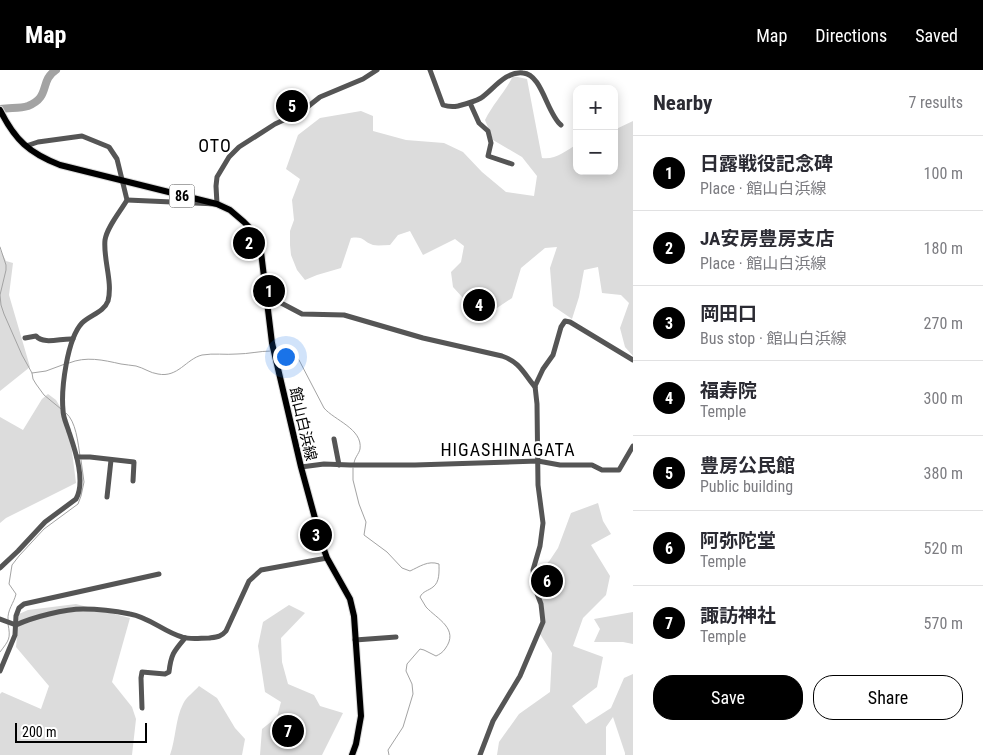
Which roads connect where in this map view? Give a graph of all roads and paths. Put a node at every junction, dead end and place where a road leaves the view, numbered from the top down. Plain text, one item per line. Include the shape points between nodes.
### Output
1 (377, 70) edge
2 (430, 70) edge
3 (470, 103) junction
4 (0, 110) edge
5 (561, 125) dead end
6 (26, 146) junction
7 (512, 164) dead end
8 (122, 180) junction
9 (127, 200) junction
10 (218, 204) junction
11 (266, 295) junction
12 (25, 338) dead end
13 (73, 339) junction
14 (633, 360) edge
15 (536, 388) junction
16 (334, 439) dead end
17 (633, 446) edge
18 (80, 457) junction
19 (111, 460) junction
20 (538, 461) junction
21 (339, 465) junction
22 (300, 467) junction
23 (133, 481) dead end
24 (107, 497) dead end
25 (327, 558) junction
26 (0, 568) edge
27 (159, 574) dead end
28 (5, 621) edge
29 (16, 625) junction
30 (396, 637) dead end
31 (185, 638) junction
32 (356, 640) junction
33 (0, 671) edge
34 (142, 708) dead end
35 (352, 755) edge
36 (480, 755) edge

1 - 10 street via 320,98 239,147 217,177
2 - 3 street via 443,105 452,107
3 - 5 street via 508,76 527,73 532,76
3 - 7 street via 479,123 488,131 491,143 488,156
4 - 6 main road, 館山白浜線 / 86 via 18,140
6 - 8 main road, 館山白浜線 / 86 via 60,165
6 - 8 street via 82,136 110,146
8 - 9 street
8 - 10 main road, 館山白浜線 / 86
9 - 10 street
9 - 13 street via 105,240 108,301 101,310 84,320
10 - 11 main road, 館山白浜線 / 86 via 237,216 255,236 261,252
11 - 15 street via 302,314 344,314 507,358 520,366
11 - 22 main road, 館山白浜線 / 86 via 272,343
12 - 13 street via 36,336 46,342
13 - 18 street via 63,387 63,413
14 - 15 street via 565,321
15 - 20 street
16 - 21 street
17 - 20 street via 619,470 602,470 592,464
18 - 19 street
18 - 26 street via 81,480 76,499 45,522
19 - 23 street via 134,462
19 - 24 street
20 - 21 street
20 - 36 street via 543,523 533,570 543,622 526,665 493,720
21 - 22 street
22 - 25 main road, 館山白浜線 / 86
25 - 31 street via 261,570 249,581 223,634
25 - 32 main road, 館山白浜線 / 86 via 350,599
27 - 29 street via 24,604 19,608
28 - 29 street
29 - 31 street via 66,610 83,609 140,616
29 - 33 street
30 - 32 street
31 - 34 street via 174,650 169,672 142,672
32 - 35 main road, 館山白浜線 / 86 via 361,716

